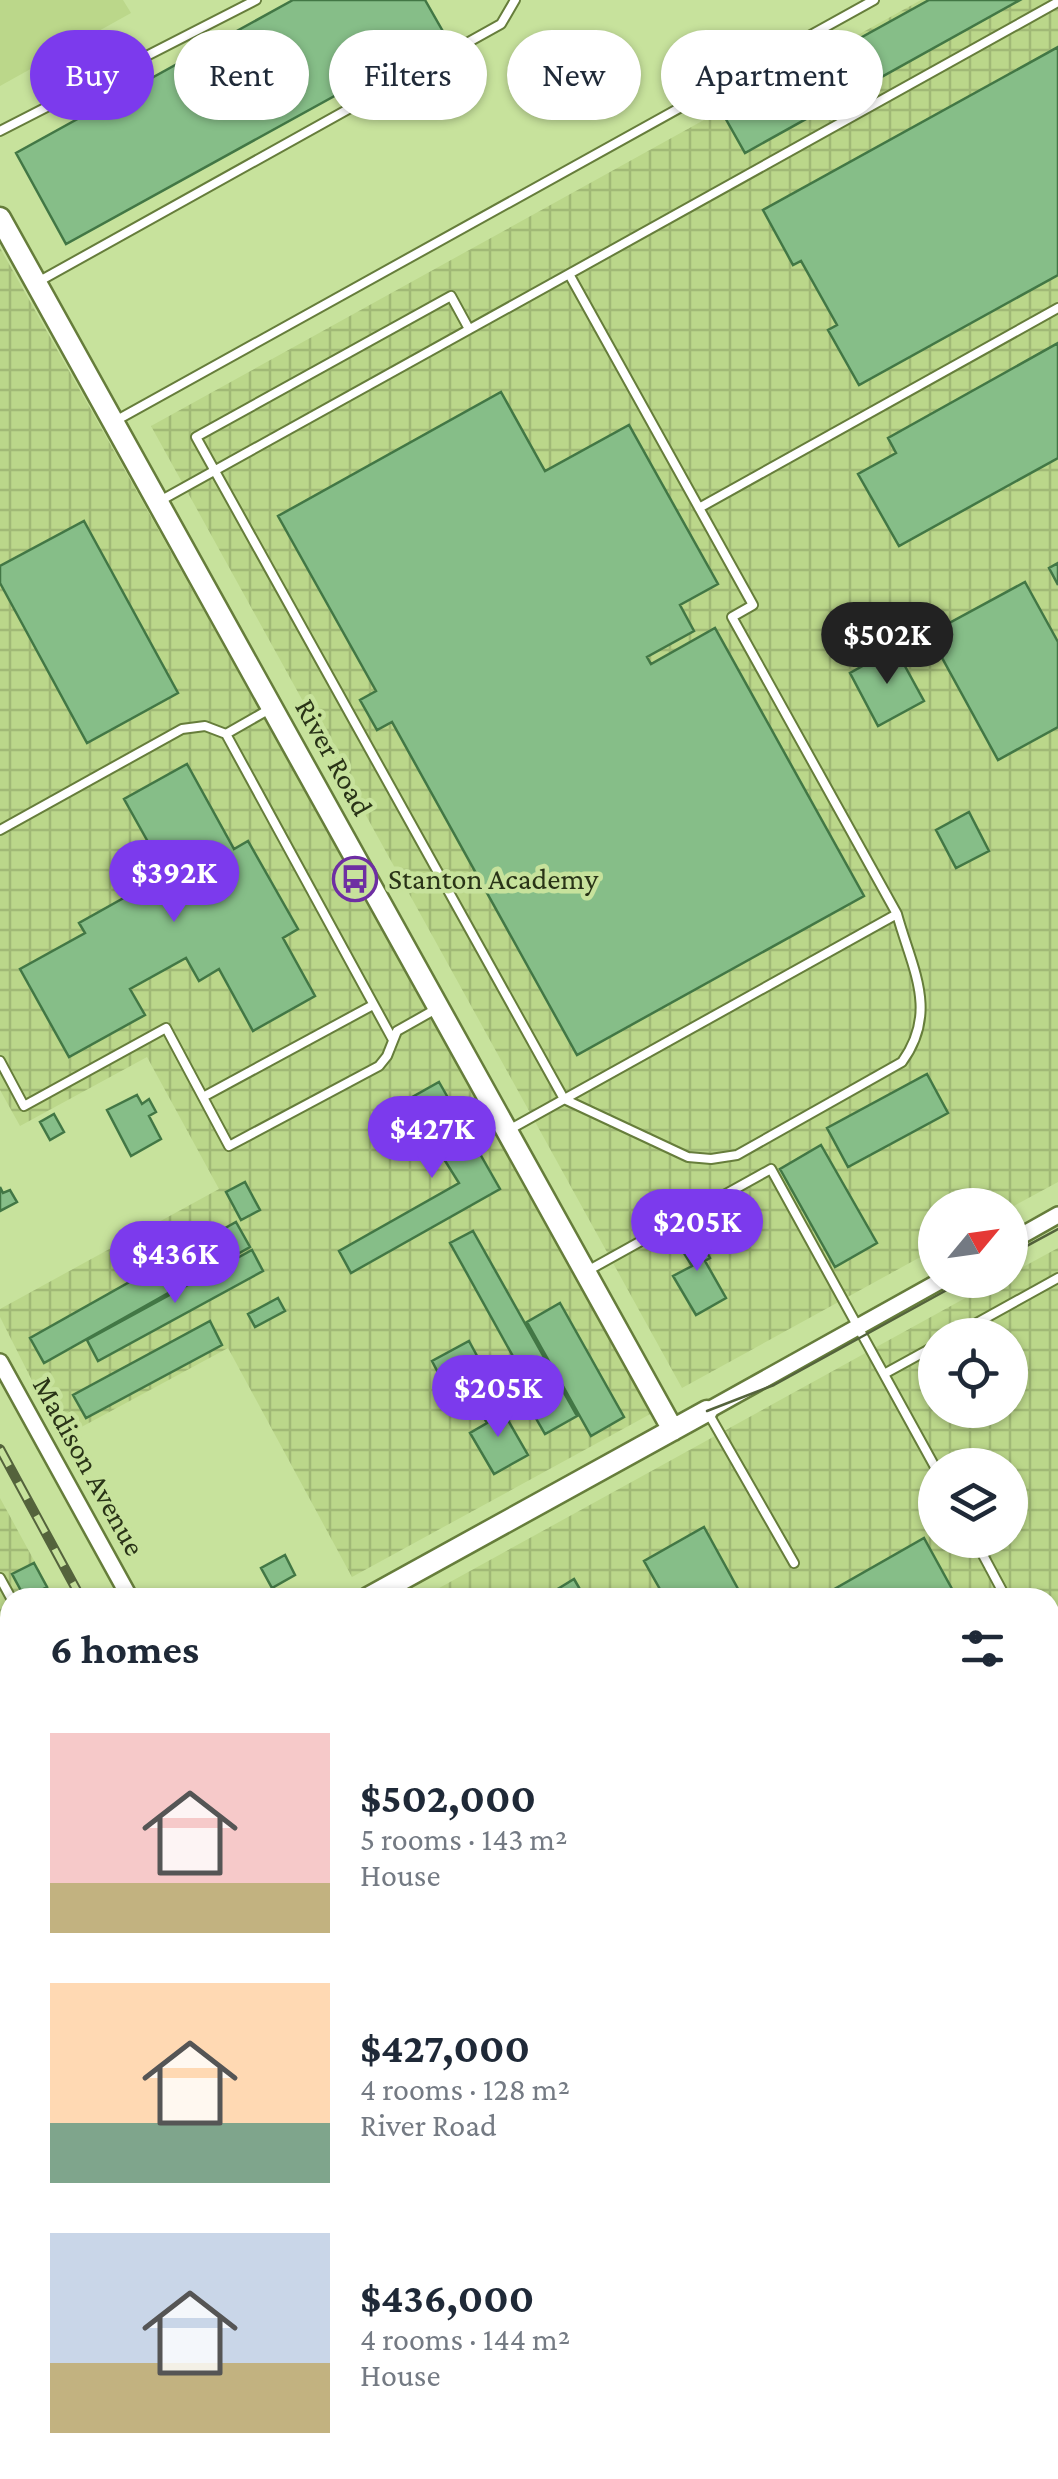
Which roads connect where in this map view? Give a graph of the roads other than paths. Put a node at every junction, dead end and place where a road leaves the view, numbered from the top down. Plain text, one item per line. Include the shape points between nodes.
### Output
1 (256, 0) edge
2 (515, 0) edge
3 (874, 0) edge
4 (1058, 2) edge
5 (0, 131) edge
6 (0, 218) edge
7 (569, 274) junction
8 (36, 283) junction
9 (1058, 308) edge
10 (469, 329) junction
11 (114, 422) junction
12 (215, 471) junction
13 (158, 502) junction
14 (699, 508) junction
15 (272, 708) junction
16 (226, 734) junction
17 (0, 830) edge
18 (897, 914) junction
19 (374, 1004) junction
20 (438, 1008) junction
21 (393, 1040) junction
22 (0, 1061) edge
23 (203, 1097) junction
24 (564, 1099) junction
25 (507, 1131) junction
26 (1058, 1215) edge
27 (1028, 1232) edge
28 (586, 1272) junction
29 (1058, 1278) edge
30 (918, 1293) edge
31 (986, 1318) edge
32 (858, 1327) junction
33 (918, 1355) edge
34 (0, 1362) edge
35 (884, 1374) junction
36 (707, 1412) junction
37 (673, 1430) junction
38 (925, 1448) edge
39 (985, 1558) edge
40 (794, 1563) dead end
41 (124, 1588) edge
42 (386, 1588) edge
43 (1001, 1588) edge

1 - 5 lane
2 - 8 lane via 501,24
3 - 11 lane
4 - 7 lane
6 - 8 street, River Road
7 - 10 lane
7 - 14 lane
8 - 11 street, River Road
9 - 14 lane
10 - 12 lane
10 - 12 lane via 451,296 196,437
11 - 13 street, River Road
12 - 13 lane
12 - 24 lane
13 - 15 street, River Road
14 - 18 lane via 753,605 732,617
15 - 16 lane
15 - 20 street, River Road
16 - 17 lane via 205,726 182,729
16 - 19 lane
18 - 24 lane
18 - 24 lane via 923,1008 915,1044 902,1062 736,1155 688,1157
19 - 21 lane
19 - 23 lane
20 - 21 lane via 397,1030
20 - 25 street, River Road
21 - 23 lane via 378,1066 230,1146
22 - 23 lane via 24,1106 166,1028
24 - 25 lane
25 - 28 street, River Road
26 - 27 street
28 - 32 lane via 771,1169
28 - 37 street, River Road
29 - 31 lane
30 - 32 street
32 - 35 lane
32 - 36 street
33 - 35 lane
34 - 41 street, Madison Avenue
35 - 38 lane
36 - 37 street
36 - 40 lane
37 - 42 street
39 - 43 lane

